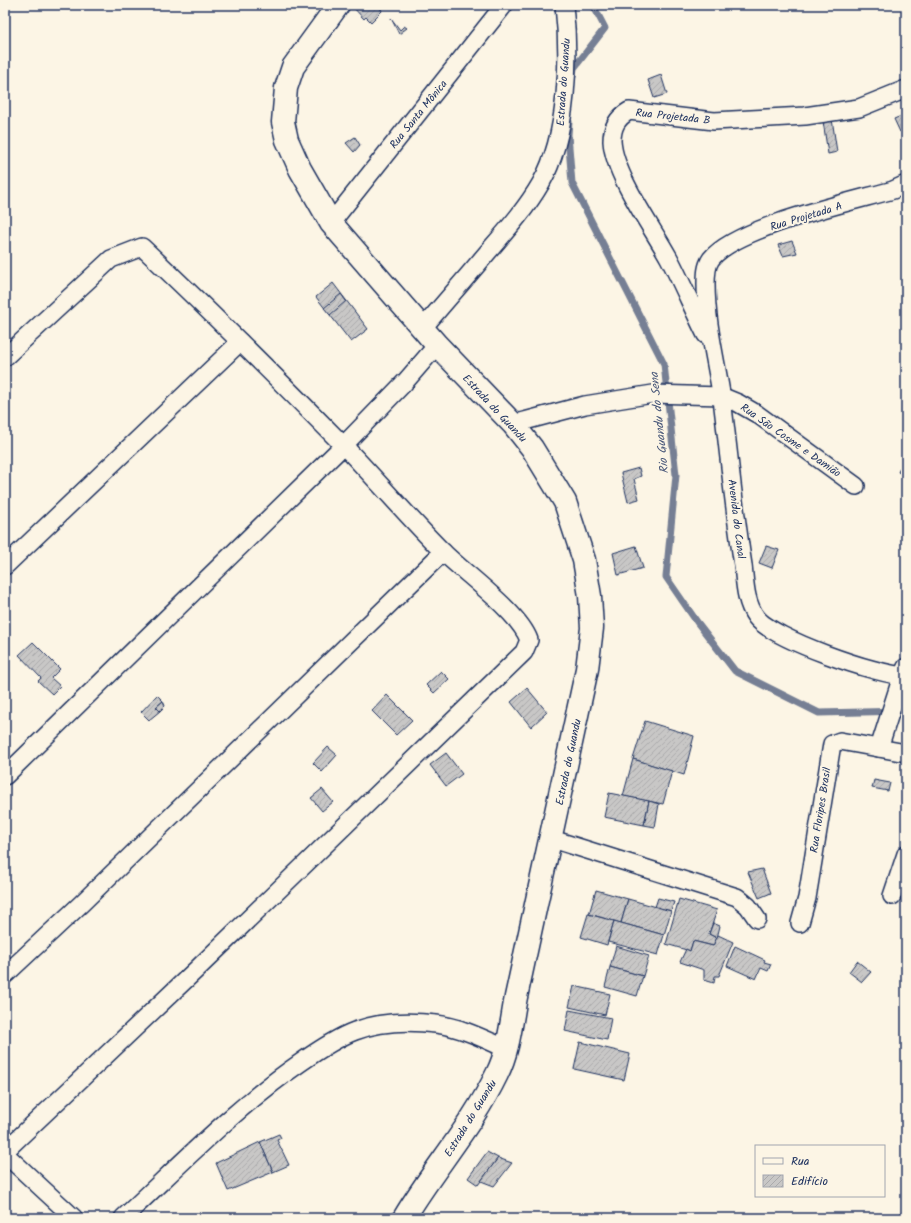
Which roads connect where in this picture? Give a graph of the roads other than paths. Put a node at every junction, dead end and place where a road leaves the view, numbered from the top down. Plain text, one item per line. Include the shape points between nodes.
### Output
1 (338, 5) edge
2 (504, 5) edge
3 (564, 5) edge
4 (906, 89) edge
5 (906, 184) edge
6 (331, 223) junction
7 (712, 259) joint
8 (422, 329) junction
9 (240, 342) junction
10 (437, 345) junction
11 (711, 346) junction
12 (5, 357) edge
13 (721, 396) junction
14 (513, 424) junction
15 (344, 446) junction
16 (856, 486) dead end
17 (443, 552) junction
18 (5, 566) edge
19 (903, 678) edge
20 (881, 741) junction
21 (906, 753) edge
22 (5, 776) edge
23 (552, 839) junction
24 (906, 854) edge
25 (892, 896) dead end
26 (757, 919) dead end
27 (800, 923) dead end
28 (5, 975) edge
29 (507, 1049) junction
30 (5, 1151) edge
31 (5, 1154) edge
32 (74, 1218) edge
33 (123, 1218) edge
34 (404, 1218) edge

1 - 6 street, Estrada do Guandu via 293,66 286,88 283,122 287,140 300,168
2 - 6 street, Rua Santa Mônica
3 - 8 street, Estrada do Guandu via 567,36 561,121 555,152 524,210
4 - 11 street, Rua Projetada B via 859,108 805,116 714,121 628,111 618,118 612,133 612,142 621,171 669,259
5 - 7 street, Rua Projetada A via 743,236
6 - 8 street, Estrada do Guandu
7 - 11 street, Avenida do Canal via 707,268 706,284
8 - 10 street, Estrada do Guandu
9 - 12 street via 142,247 111,258
9 - 15 street
9 - 18 street
10 - 14 street, Estrada do Guandu
10 - 15 street
11 - 13 street, Avenida do Canal
13 - 14 street, Rua São Cosme e Damião via 653,394 585,405
13 - 16 street, Rua São Cosme e Damião via 763,418
13 - 19 street, Avenida do Canal via 739,545 752,611 768,628 797,642
14 - 23 street, Estrada do Guandu via 532,448 565,502 584,560 590,596 592,628 588,669
15 - 17 street
15 - 22 street
17 - 28 street
17 - 30 street via 522,627 528,640 524,652
19 - 20 street
20 - 21 street, Rua Floripes Brasil
20 - 27 street, Rua Floripes Brasil via 840,741 832,744 807,898
23 - 26 street via 738,897
23 - 29 street, Estrada do Guandu via 516,997
24 - 25 street
29 - 33 street via 460,1029 436,1024 385,1024 355,1031 320,1049 252,1099
29 - 34 street, Estrada do Guandu via 498,1074 481,1104 416,1196
31 - 32 street

